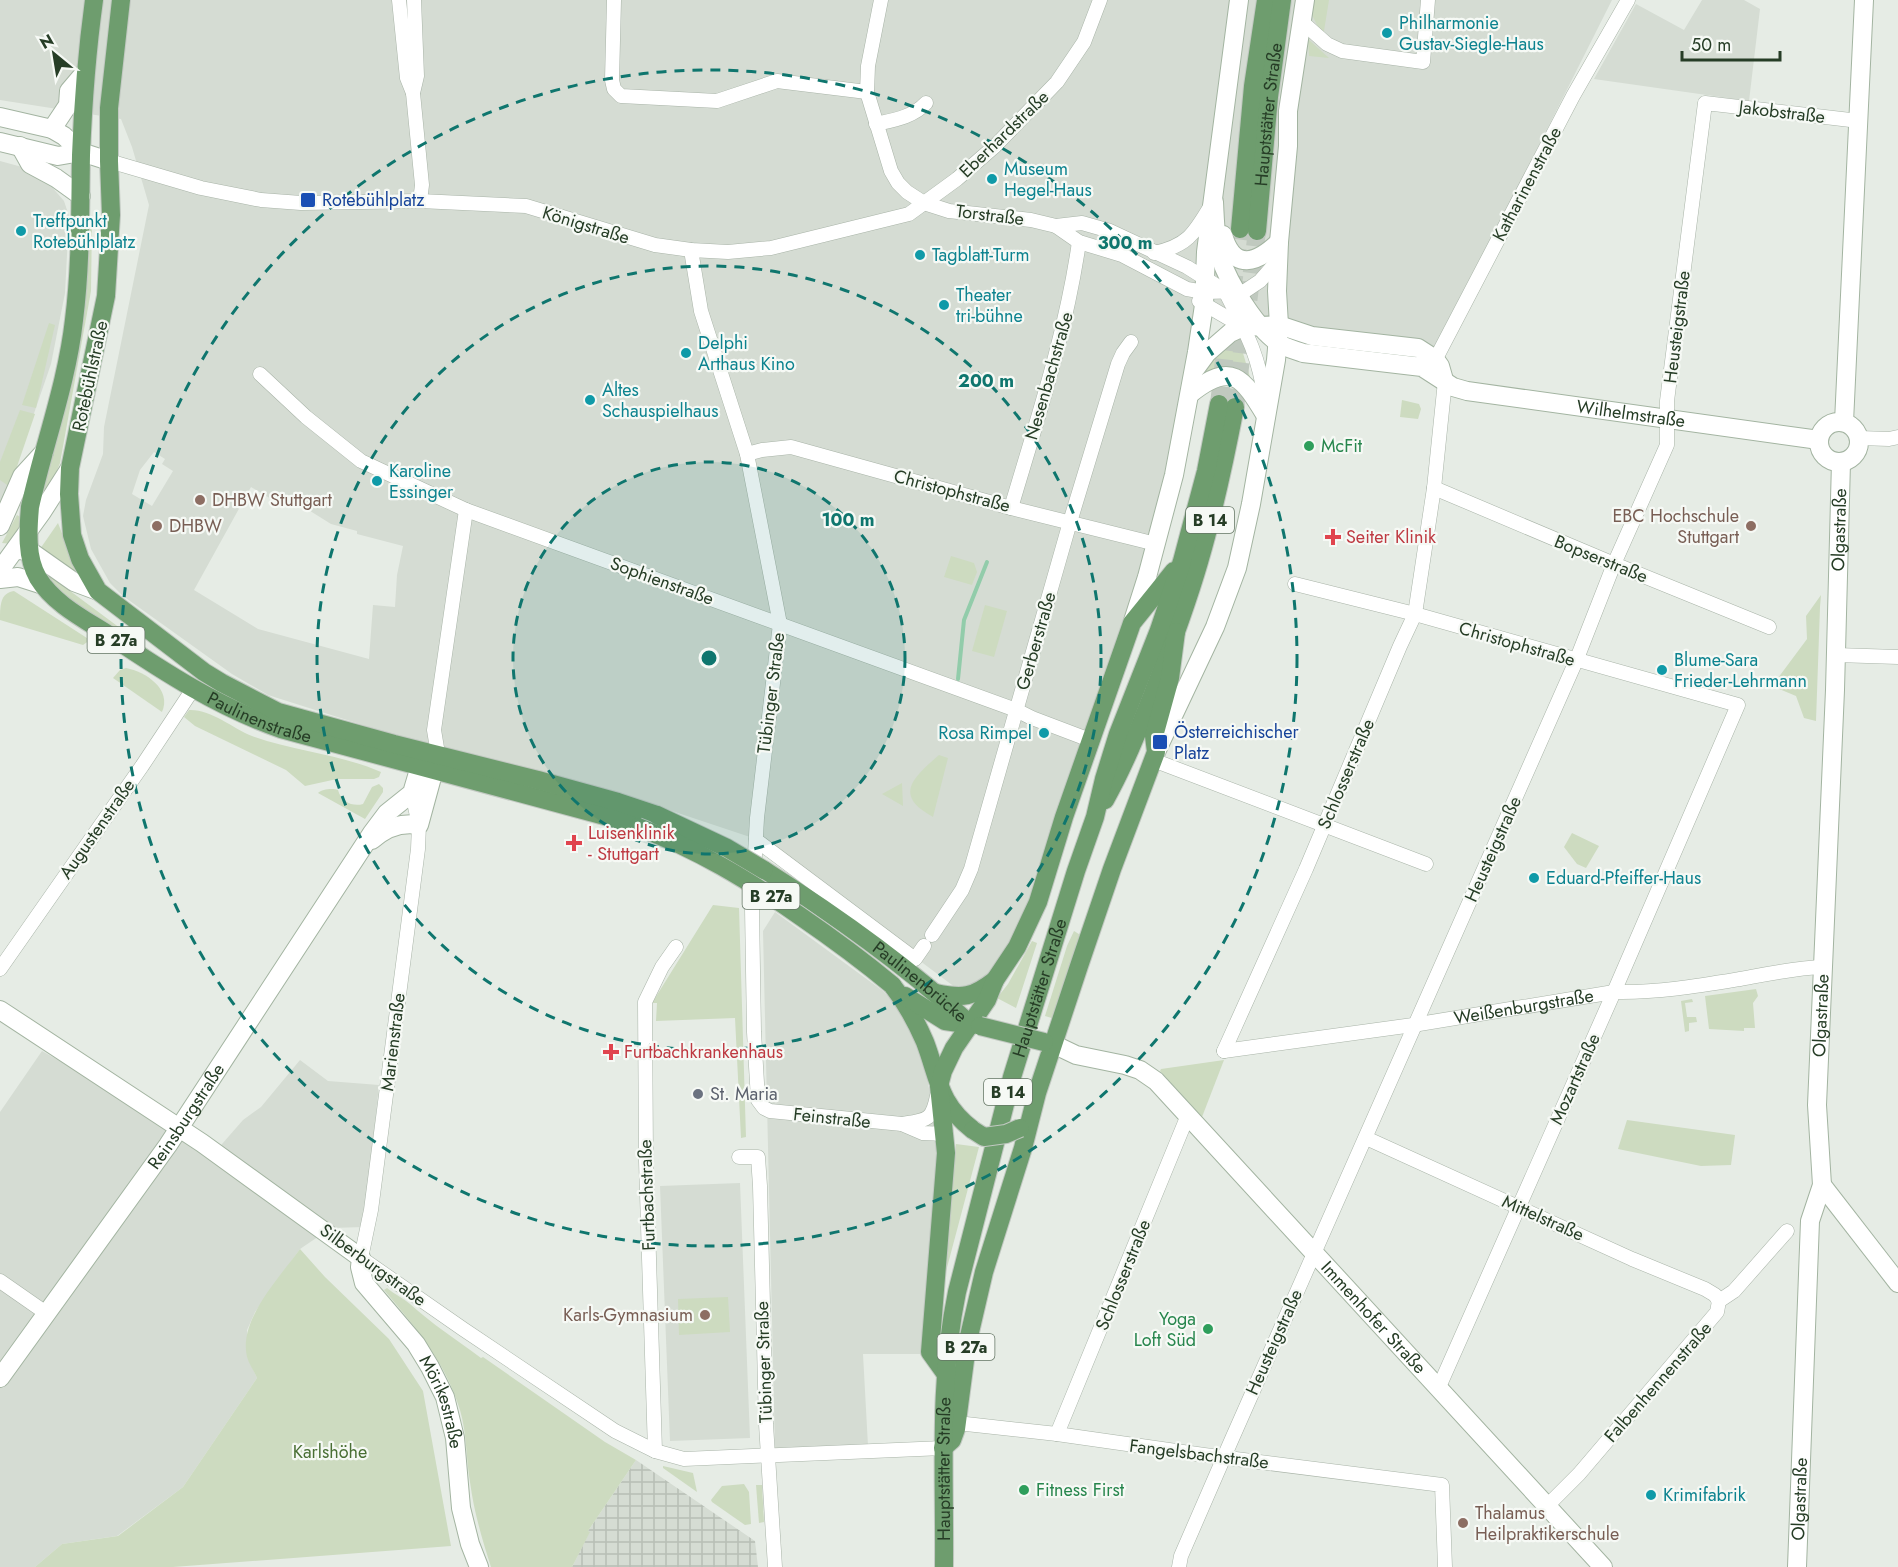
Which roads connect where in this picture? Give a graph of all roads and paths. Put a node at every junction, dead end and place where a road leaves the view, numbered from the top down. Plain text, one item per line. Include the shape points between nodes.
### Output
1 (94, 0) edge
2 (121, 0) edge
3 (399, 0) edge
4 (414, 0) edge
5 (614, 0) edge
6 (880, 0) edge
7 (1100, 0) edge
8 (1239, 0) edge
9 (1266, 0) edge
10 (1282, 0) edge
11 (1292, 0) edge
12 (1305, 0) edge
13 (1428, 0) edge
14 (1628, 0) edge
15 (1864, 0) edge
16 (1300, 21) junction
17 (1276, 39) junction
18 (86, 71) junction
19 (867, 92) junction
20 (413, 93) junction
21 (926, 103) dead end
22 (1705, 103) joint
23 (0, 117) edge
24 (1859, 121) junction
25 (876, 124) junction
26 (52, 129) junction
27 (0, 142) edge
28 (20, 146) junction
29 (81, 152) junction
30 (109, 161) junction
31 (81, 196) junction
32 (420, 201) junction
33 (1214, 202) junction
34 (924, 203) junction
35 (1056, 226) junction
36 (1079, 242) junction
37 (691, 250) junction
38 (1279, 251) junction
39 (1154, 253) junction
40 (1200, 291) junction
41 (1236, 296) junction
42 (1267, 336) junction
43 (1131, 342) dead end
44 (1432, 365) junction
45 (1194, 370) junction
46 (260, 374) dead end
47 (1444, 381) junction
48 (1190, 394) junction
49 (1266, 416) junction
50 (1668, 418) junction
51 (1844, 422) junction
52 (1898, 437) edge
53 (1859, 438) junction
54 (1819, 440) junction
55 (44, 452) junction
56 (747, 454) junction
57 (1841, 462) junction
58 (70, 468) junction
59 (1434, 488) junction
60 (1011, 508) junction
61 (466, 510) junction
62 (1070, 522) junction
63 (0, 526) edge
64 (28, 531) junction
65 (1156, 544) junction
66 (15, 551) edge
67 (1182, 561) junction
68 (1614, 564) junction
69 (0, 570) edge
70 (0, 579) edge
71 (1295, 584) dead end
72 (43, 585) junction
73 (98, 591) junction
74 (1415, 614) junction
75 (1132, 623) junction
76 (780, 624) junction
77 (1769, 627) dead end
78 (1176, 632) junction
79 (1836, 655) junction
80 (1898, 657) edge
81 (1576, 661) junction
82 (193, 689) junction
83 (1738, 705) joint
84 (1016, 710) junction
85 (1090, 740) junction
86 (1155, 756) junction
87 (427, 760) junction
88 (412, 793) junction
89 (657, 815) joint
90 (1095, 817) junction
91 (419, 825) junction
92 (1324, 826) junction
93 (638, 827) joint
94 (756, 840) junction
95 (362, 849) junction
96 (1426, 864) dead end
97 (676, 947) dead end
98 (1823, 967) junction
99 (0, 969) edge
100 (995, 980) junction
101 (930, 989) junction
102 (1614, 992) junction
103 (912, 1007) junction
104 (0, 1010) edge
105 (975, 1025) junction
106 (1413, 1025) junction
107 (1048, 1043) junction
108 (1224, 1051) joint
109 (1076, 1055) junction
110 (1045, 1070) junction
111 (939, 1086) junction
112 (764, 1108) joint
113 (1032, 1112) junction
114 (1188, 1115) junction
115 (902, 1124) junction
116 (179, 1128) junction
117 (946, 1134) junction
118 (976, 1135) junction
119 (1366, 1138) junction
120 (739, 1157) dead end
121 (1822, 1185) junction
122 (1518, 1207) junction
123 (1787, 1231) dead end
124 (1314, 1252) junction
125 (361, 1258) junction
126 (0, 1281) edge
127 (1898, 1282) edge
128 (1719, 1301) junction
129 (46, 1313) junction
130 (945, 1372) junction
131 (0, 1378) edge
132 (1439, 1387) junction
133 (957, 1423) junction
134 (1057, 1434) junction
135 (943, 1448) junction
136 (656, 1451) junction
137 (768, 1454) junction
138 (1224, 1457) junction
139 (1548, 1505) junction
140 (479, 1566) edge
141 (775, 1567) edge
142 (944, 1567) edge
143 (1179, 1567) edge
144 (1445, 1567) edge
145 (1603, 1567) edge
146 (1797, 1567) edge

1 - 18 main road, B 27a
2 - 30 main road, Rotebühlstraße via 112,76
3 - 20 street via 407,78
4 - 20 street via 417,76
5 - 19 street via 612,80 621,96 717,101 777,81
6 - 19 street via 869,54
7 - 34 street, Eberhardstraße via 1084,42 1057,81 995,146
8 - 33 street
9 - 17 main road, Hauptstätter Straße via 1253,86 1249,230
10 - 17 main road, Hauptstätter Straße
11 - 17 main road
12 - 16 street
13 - 16 street via 1423,62 1342,51 1327,44
14 - 44 street, Katharinenstraße via 1573,96
15 - 24 street
16 - 38 street via 1288,111
18 - 26 street, B 27a via 69,91 68,105
18 - 29 main road, B 27a
19 - 25 street
20 - 32 street via 422,185
21 - 25 street via 905,117
22 - 24 street, Jakobstraße
22 - 50 street, Heusteigstraße
23 - 26 street
24 - 51 street
25 - 34 street via 895,179
26 - 29 street
27 - 28 street
28 - 29 street via 58,156
28 - 31 street via 30,164
29 - 30 street
29 - 31 main road, Rotebühlstraße / B 27a
30 - 32 street via 201,188 261,200
30 - 58 main road, Rotebühlstraße / B 27a via 111,250 106,296
31 - 55 main road, Rotebühlstraße / B 27a via 74,322
32 - 37 street, Königstraße via 525,206 655,245
33 - 38 street via 1224,240 1235,258 1250,260
33 - 39 street via 1189,239 1170,250
33 - 40 street
33 - 41 street via 1220,257
34 - 35 street, Torstraße via 950,211
34 - 37 street, Eberhardstraße via 909,214 771,248
35 - 36 street, Torstraße
35 - 39 street, Torstraße via 1082,223 1110,231
36 - 40 street, Torstraße via 1122,255
36 - 60 street, Nesenbachstraße via 1061,333
37 - 56 street, Tübinger Straße via 701,311
38 - 41 street via 1260,281
38 - 42 street
39 - 40 street, Torstraße
40 - 41 street
40 - 42 street
40 - 45 street
41 - 42 street
42 - 44 street via 1303,353
42 - 44 street via 1312,336 1418,348
42 - 45 street via 1230,333
42 - 49 street
42 - 49 street via 1259,365
43 - 62 street, Gerberstraße via 1118,364
44 - 47 street via 1440,366
45 - 48 street
46 - 61 street, Sophienstraße via 361,461
47 - 50 street, Wilhelmstraße via 1467,391
47 - 59 street, Schlosserstraße
48 - 49 street via 1215,378 1234,377 1244,382
48 - 65 street
49 - 86 street via 1237,568 1215,627
50 - 54 street, Wilhelmstraße
50 - 68 street, Heusteigstraße via 1667,445
51 - 53 street via 1854,428
51 - 54 street via 1830,424
52 - 53 street
53 - 57 street via 1857,451
54 - 57 street via 1828,458
55 - 63 street, Rotebühlstraße via 22,476
55 - 64 main road, Paulinenstraße / B 27a
56 - 60 street, Christophstraße via 791,447
56 - 76 street, Tübinger Straße
57 - 79 street, Olgastraße
58 - 64 street, Rotebühlstraße
58 - 73 main road, Paulinenstraße / B 27a via 72,535
59 - 68 street, Bopserstraße
59 - 74 street, Schlosserstraße
60 - 62 street, Christophstraße
61 - 76 street, Sophienstraße
61 - 87 street, Marienstraße via 434,730 435,746
62 - 65 street, Christophstraße
62 - 84 street, Gerberstraße
64 - 66 main road, Paulinenstraße / B 27a
65 - 75 street
66 - 69 street
66 - 72 main road, Paulinenstraße / B 27a via 32,564
66 - 73 street
67 - 75 main road
67 - 78 main road, Hauptstätter Straße / B 14 via 1227,405 1224,465
67 - 90 main road, Hauptstätter Straße / B 14 via 1118,734
68 - 77 street, Bopserstraße
68 - 81 street, Heusteigstraße
70 - 72 street via 18,578
71 - 74 street, Christophstraße
72 - 82 main road, Paulinenstraße / B 27a via 61,604
73 - 87 main road, Paulinenstraße / B 27a via 204,672 278,712
74 - 81 street, Christophstraße
74 - 92 street, Schlosserstraße
75 - 85 main road
76 - 84 street, Sophienstraße
76 - 94 street, Tübinger Straße
78 - 86 main road, B 27a via 1170,678 1154,736
78 - 90 main road, Hauptstätter Straße / B 14 via 1134,741
79 - 80 street
79 - 98 street, Olgastraße
81 - 83 street, Christophstraße
81 - 106 street, Heusteigstraße
82 - 87 main road, Paulinenstraße / B 27a via 272,726
82 - 99 street, Augustenstraße
83 - 102 street, Mozartstraße
84 - 85 street, Sophienstraße
84 - 94 street, Gerberstraße via 962,890 915,959
85 - 100 main road via 1038,902 1017,947
86 - 92 street
86 - 107 main road, B 27a
87 - 88 street
87 - 89 main road, Paulinenstraße / B 27a via 618,802
87 - 91 street, Marienstraße
87 - 93 main road, Paulinenstraße / B 27a
88 - 91 street, Marienstraße
88 - 95 street, Reinsburgstraße via 387,813
89 - 101 main road, Paulinenbrücke / B 27a, bridge via 727,848 791,887
90 - 130 main road, Hauptstätter Straße / B 14 via 1011,1077 957,1292
91 - 95 street, Reinsburgstraße via 407,823 389,829
91 - 125 street, Marienstraße via 371,1210
92 - 96 street
92 - 108 street, Schlosserstraße
93 - 103 main road, Paulinenbrücke / B 27a, bridge via 674,840 750,882 857,955
94 - 112 street, Tübinger Straße via 752,920 754,1032 756,1094
95 - 116 street, Reinsburgstraße
97 - 136 street, Furtbachstraße via 645,1002
98 - 102 street, Weißenburgstraße via 1686,987
98 - 121 street, Olgastraße via 1817,1105
100 - 101 main road via 965,997
100 - 105 main road
101 - 105 main road, Paulinenbrücke / B 27a
102 - 106 street, Weißenburgstraße
102 - 122 street, Mozartstraße
103 - 105 main road, Paulinenbrücke / B 27a via 945,1021
103 - 111 main road, B 27a
104 - 116 street, Silberburgstraße
105 - 107 main road, B 27a, bridge
105 - 111 main road via 945,1065
106 - 108 street, Weißenburgstraße
106 - 119 street, Heusteigstraße
107 - 109 street
107 - 110 main road, B 27a
109 - 110 street
109 - 114 street, Immenhofer Straße via 1140,1070
110 - 113 main road, B 27a
111 - 115 street, Feinstraße via 930,1117
111 - 117 main road, B 27a
111 - 118 main road via 952,1111
112 - 115 street, Feinstraße via 770,1112
113 - 118 main road, bridge via 1020,1128 1006,1134
113 - 133 main road, B 27a via 974,1308
114 - 124 street, Immenhofer Straße
114 - 134 street, Schlosserstraße
115 - 117 street, Feinstraße via 923,1133
116 - 125 street, Silberburgstraße
116 - 129 street, Reinsburgstraße
117 - 118 main road
117 - 130 main road, Hauptstätter Straße / B 27a via 930,1352
119 - 122 street, Mittelstraße
119 - 124 street, Heusteigstraße
120 - 137 street, Tübinger Straße via 758,1157
121 - 127 street
121 - 146 street, Olgastraße via 1810,1221
122 - 128 street, Mittelstraße via 1705,1289
122 - 132 street, Mozartstraße
123 - 128 street, Falbenhennenstraße via 1734,1291
124 - 132 street, Immenhofer Straße
124 - 138 street, Heusteigstraße
125 - 136 street, Silberburgstraße via 615,1431
125 - 140 street, Mörikestraße via 364,1283 416,1344 445,1397 455,1438 461,1508
126 - 129 street
128 - 139 street, Falbenhennenstraße via 1717,1312
129 - 131 street, Reinsburgstraße
130 - 135 main road, Hauptstätter Straße / B 14
132 - 139 street, Immenhofer Straße
133 - 134 street, Fangelsbachstraße
133 - 135 main road, B 27a via 952,1440
134 - 138 street, Fangelsbachstraße
135 - 137 street
135 - 142 main road, Hauptstätter Straße / B 14
136 - 137 street, Silberburgstraße via 684,1459
137 - 141 street, Tübinger Straße
138 - 143 street, Heusteigstraße
138 - 144 street, Fangelsbachstraße via 1442,1485
139 - 145 street, Immenhofer Straße

